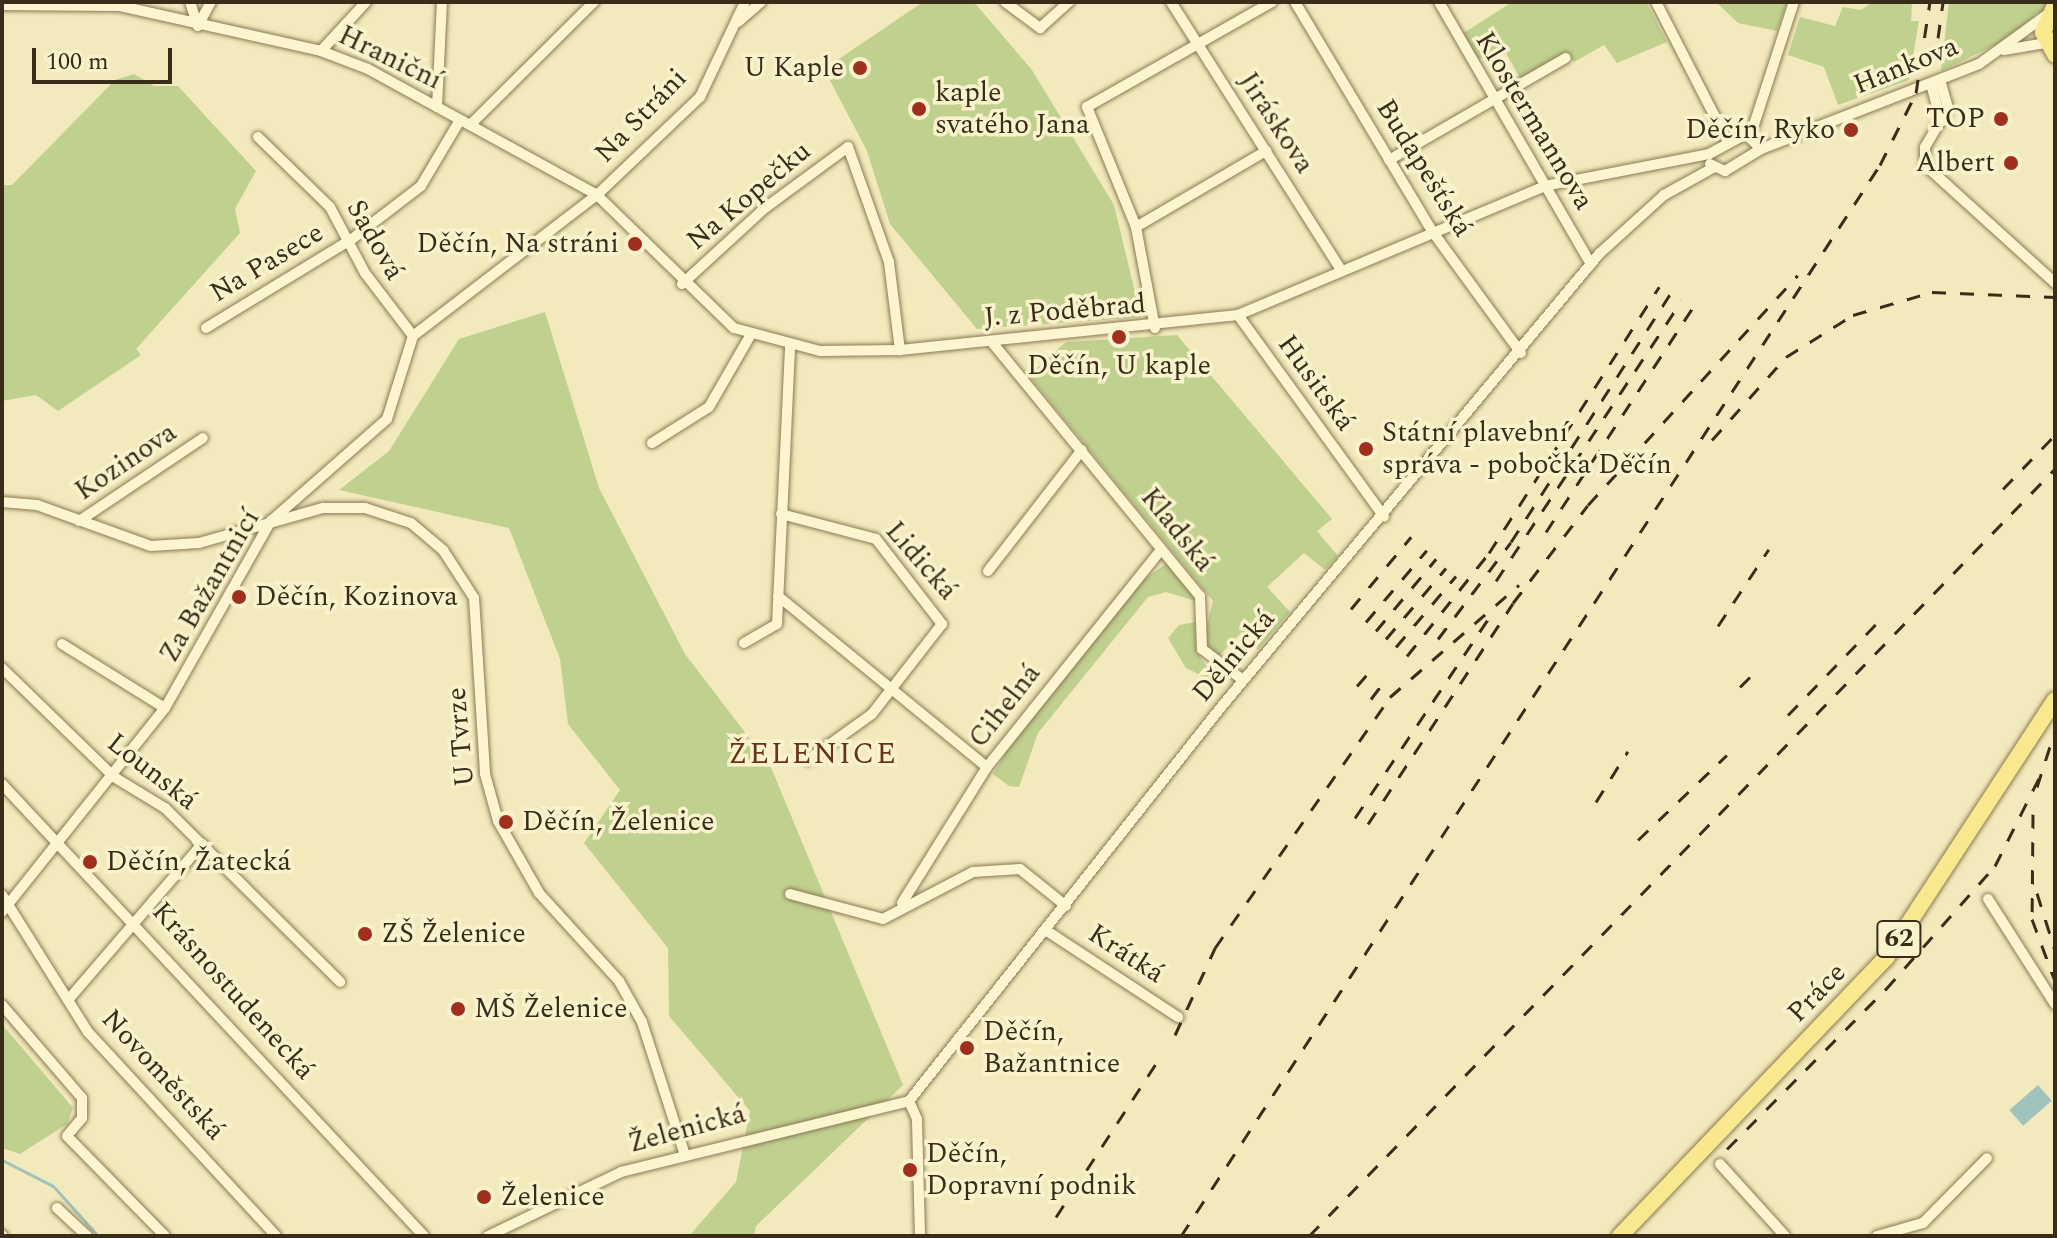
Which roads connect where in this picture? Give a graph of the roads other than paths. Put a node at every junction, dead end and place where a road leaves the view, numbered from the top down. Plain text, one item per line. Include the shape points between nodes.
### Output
1 (190, 2) edge
2 (211, 2) edge
3 (366, 2) edge
4 (442, 2) edge
5 (594, 2) edge
6 (745, 2) edge
7 (761, 2) edge
8 (1005, 2) edge
9 (1069, 2) edge
10 (1171, 2) edge
11 (1272, 2) edge
12 (1295, 2) edge
13 (1439, 2) edge
14 (1656, 2) edge
15 (1794, 2) edge
16 (2, 5) edge
17 (2052, 9) edge
18 (736, 24) junction
19 (198, 26) junction
20 (1194, 42) junction
21 (2050, 49) edge
22 (321, 51) junction
23 (1998, 52) junction
24 (1566, 58) dead end
25 (1936, 82) junction
26 (1495, 100) junction
27 (437, 107) junction
28 (460, 120) junction
29 (470, 125) junction
30 (1751, 134) junction
31 (258, 137) dead end
32 (1728, 142) junction
33 (1761, 149) junction
34 (1266, 151) junction
35 (1709, 154) junction
36 (1389, 160) junction
37 (1713, 168) junction
38 (1545, 186) junction
39 (597, 195) junction
40 (1136, 227) junction
41 (1432, 231) junction
42 (352, 239) junction
43 (1591, 264) junction
44 (1341, 270) junction
45 (2055, 283) edge
46 (682, 284) junction
47 (1238, 315) junction
48 (206, 328) dead end
49 (1155, 328) junction
50 (413, 336) junction
51 (750, 336) junction
52 (991, 341) junction
53 (790, 347) junction
54 (900, 350) junction
55 (1521, 353) junction
56 (203, 438) dead end
57 (652, 443) dead end
58 (1082, 450) junction
59 (2, 502) edge
60 (781, 514) junction
61 (1384, 517) junction
62 (79, 521) junction
63 (271, 521) junction
64 (1161, 550) junction
65 (988, 571) dead end
66 (778, 596) junction
67 (744, 643) dead end
68 (62, 644) dead end
69 (2, 668) edge
70 (1243, 680) junction
71 (892, 690) junction
72 (2055, 700) edge
73 (165, 708) junction
74 (808, 760) dead end
75 (987, 767) junction
76 (114, 777) junction
77 (2, 784) edge
78 (60, 841) junction
79 (202, 844) junction
80 (790, 894) dead end
81 (5, 899) edge
82 (1988, 899) dead end
83 (902, 903) junction
84 (1066, 906) junction
85 (2, 912) edge
86 (136, 920) junction
87 (1047, 931) junction
88 (340, 982) dead end
89 (68, 1000) junction
90 (2055, 1004) edge
91 (2, 1005) edge
92 (1178, 1017) dead end
93 (909, 1101) junction
94 (685, 1155) junction
95 (1987, 1158) dead end
96 (1720, 1164) dead end
97 (57, 1208) dead end
98 (87, 1236) edge
99 (165, 1236) edge
100 (276, 1236) edge
101 (424, 1236) edge
102 (488, 1236) edge
103 (920, 1236) edge
104 (1620, 1236) edge
105 (1785, 1236) edge
106 (1877, 1236) edge

1 - 19 street
2 - 19 street
3 - 22 street
4 - 27 street
5 - 29 street
6 - 18 street, Na Stráni
7 - 18 street, Na Stráni
8 - 9 street via 1040,28
10 - 20 street, Jiráskova
11 - 20 street
12 - 36 street, Budapešťská
13 - 26 street, Klostermannova
14 - 32 street
15 - 30 street
16 - 19 street, Hraniční via 98,3
17 - 21 main road
17 - 23 street, Hankova
18 - 39 street, Na Stráni via 700,97
19 - 22 street, Hraniční
20 - 34 street, Jiráskova
20 - 40 street via 1087,107
21 - 23 street
22 - 27 street, Hraniční
23 - 25 street, Hankova
24 - 26 street
25 - 33 street, Hankova
25 - 45 street via 1948,108 1923,157 1932,176
26 - 36 street
26 - 38 street, Klostermannova
27 - 28 street, Hraniční
28 - 29 street, Hraniční
28 - 42 street, Na Pasece via 421,186
29 - 39 street, J. z Poděbrad
30 - 32 street
30 - 33 street
31 - 42 street, Sadová
32 - 35 street
33 - 37 street, Hankova via 1727,171
34 - 40 street
34 - 44 street, Jiráskova
35 - 37 street
35 - 38 street, J. z Poděbrad
36 - 41 street, Budapešťská
37 - 43 street, Dělnická via 1656,201
38 - 41 street, J. z Poděbrad
38 - 43 street, Klostermannova
39 - 46 street, J. z Poděbrad
39 - 50 street
40 - 49 street
41 - 44 street, J. z Poděbrad
41 - 55 street, Budapešťská
42 - 48 street, Na Pasece
42 - 50 street, Sadová via 365,273
43 - 55 street, Dělnická
44 - 47 street, J. z Poděbrad
46 - 51 street, J. z Poděbrad
46 - 54 street, Na Kopečku via 765,208 848,147 889,262
47 - 49 street, J. z Poděbrad
47 - 61 street, Husitská
49 - 52 street, J. z Poděbrad
50 - 63 street, Za Bažantnicí via 387,419
51 - 53 street, J. z Poděbrad
51 - 57 street via 709,407
52 - 54 street, J. z Poděbrad
52 - 58 street, Kladská
53 - 54 street, J. z Poděbrad
53 - 60 street
55 - 61 street, Dělnická
56 - 62 street, Kozinova
58 - 64 street, Kladská
58 - 65 street
59 - 62 street
60 - 66 street
60 - 71 street, Lidická via 876,539 941,615 942,624
61 - 70 street, Dělnická
62 - 63 street, Kozinova via 164,546
63 - 73 street, Za Bažantnicí
63 - 94 street, U Tvrze via 323,508 365,508 411,523 461,571 479,623 482,742 498,821 539,893 619,981 642,1022
64 - 70 street, Kladská via 1200,596 1202,649
64 - 75 street, Cihelná
66 - 67 street via 777,624
66 - 71 street
68 - 73 street, Za Bažantnicí
69 - 76 street, Lounská
70 - 84 street, Dělnická
71 - 74 street via 851,732
71 - 75 street
72 - 104 main road, Práce / 62 via 1886,958
73 - 76 street, Za Bažantnicí
75 - 83 street, Cihelná
76 - 78 street, Za Bažantnicí
76 - 79 street, Lounská via 165,808
77 - 78 street, Krásnostudenecká
78 - 81 street, Za Bažantnicí
78 - 86 street, Krásnostudenecká
79 - 86 street
79 - 88 street, Lounská
80 - 83 street via 883,919
81 - 85 street, Za Bažantnicí
81 - 89 street, Novoměstská
82 - 90 street
83 - 84 street via 973,872 1020,869
84 - 87 street, Dělnická
86 - 89 street
86 - 101 street, Krásnostudenecká
87 - 92 street, Krátká
87 - 93 street, Dělnická
89 - 100 street, Novoměstská via 104,1051
91 - 99 street via 82,1098 82,1118 67,1136
93 - 94 street, Želenická
93 - 103 street via 917,1119
94 - 102 street, Želenická via 621,1172
95 - 106 street via 1923,1223
96 - 105 street
97 - 98 street

